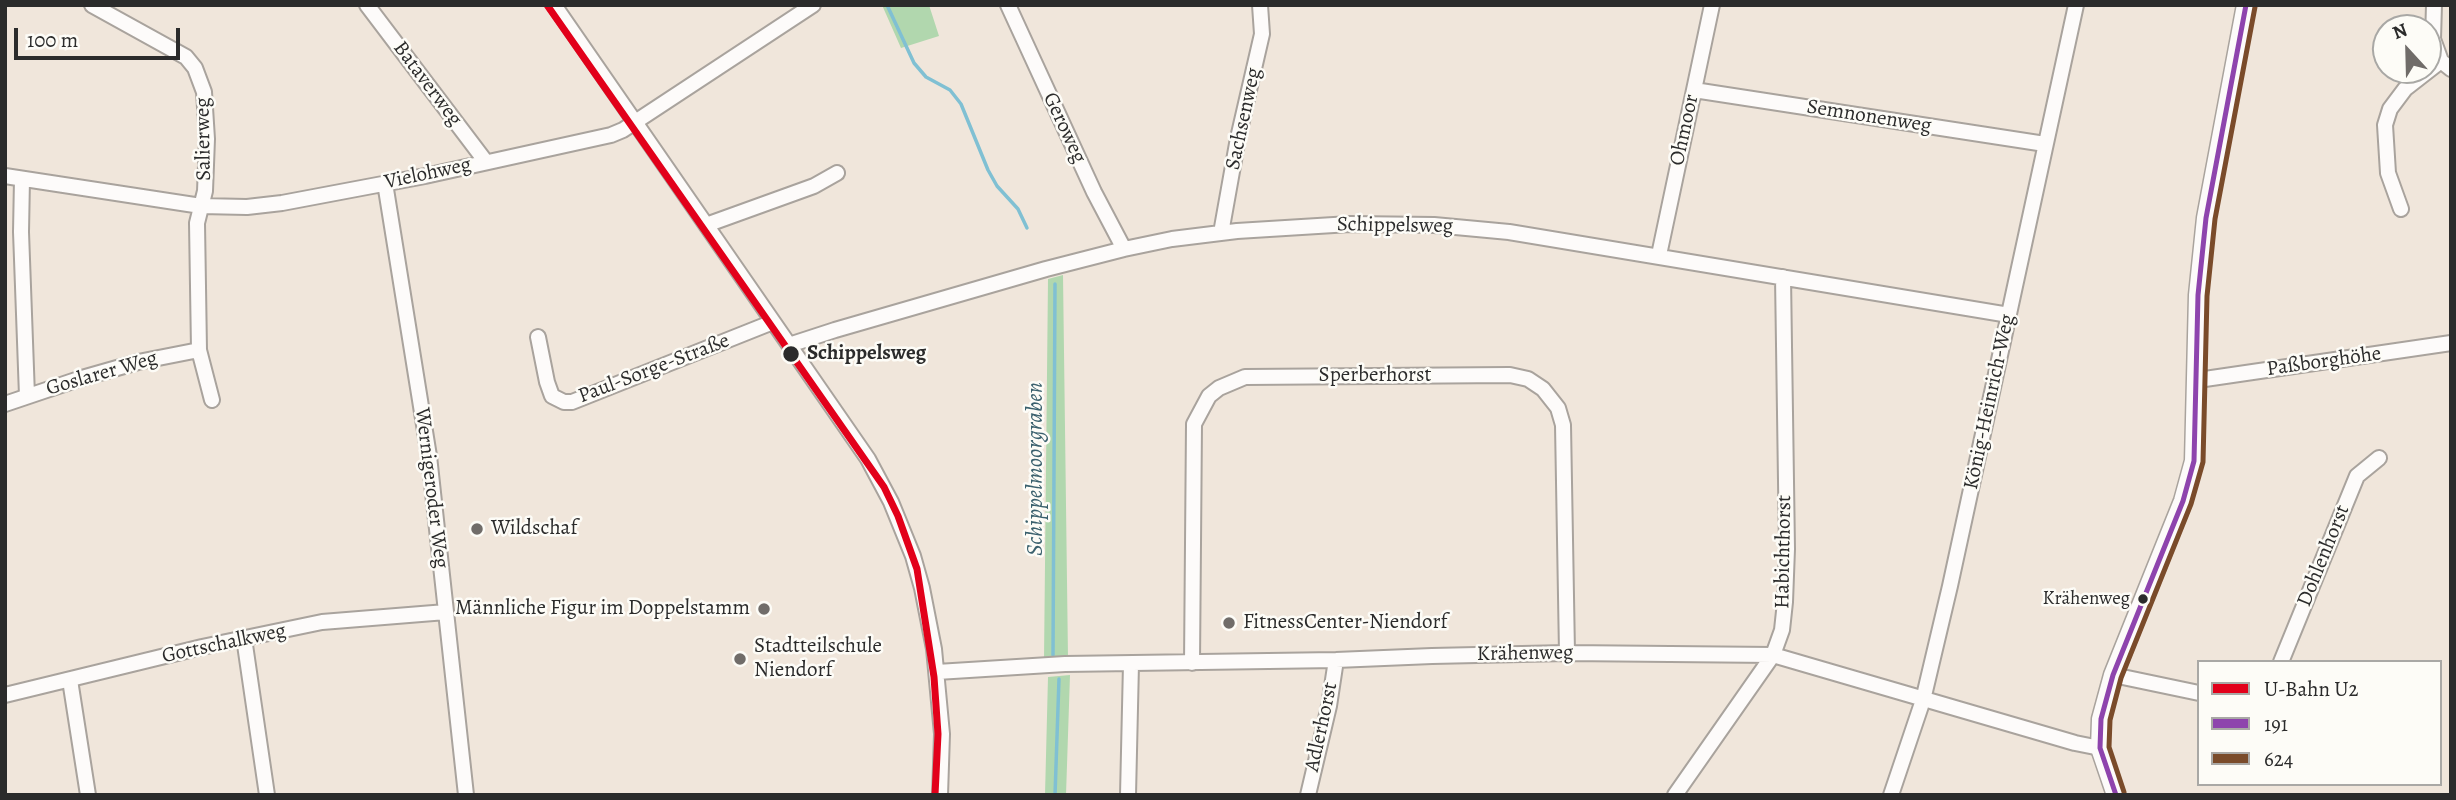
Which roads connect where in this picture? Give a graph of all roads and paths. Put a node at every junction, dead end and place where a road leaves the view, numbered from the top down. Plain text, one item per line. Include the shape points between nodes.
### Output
1 (92, 5) edge
2 (367, 5) edge
3 (554, 5) edge
4 (813, 5) edge
5 (1008, 5) edge
6 (1260, 5) edge
7 (1712, 5) edge
8 (2076, 5) edge
9 (2246, 5) edge
10 (2434, 5) edge
11 (2446, 65) edge
12 (1693, 90) junction
13 (635, 121) junction
14 (2045, 144) junction
15 (486, 162) junction
16 (837, 173) dead end
17 (5, 176) edge
18 (22, 178) junction
19 (384, 183) junction
20 (201, 206) junction
21 (2401, 209) dead end
22 (706, 225) junction
23 (1222, 233) junction
24 (1124, 249) junction
25 (1659, 255) junction
26 (1783, 277) junction
27 (2009, 315) junction
28 (774, 322) junction
29 (538, 337) dead end
30 (2451, 343) edge
31 (789, 345) junction
32 (199, 350) junction
33 (2198, 380) junction
34 (27, 396) junction
35 (212, 400) dead end
36 (5, 404) edge
37 (2379, 458) dead end
38 (446, 612) junction
39 (244, 638) junction
40 (1567, 653) junction
41 (1773, 655) junction
42 (1336, 660) junction
43 (2282, 660) edge
44 (1192, 663) junction
45 (1131, 664) junction
46 (937, 672) junction
47 (2113, 675) junction
48 (69, 680) junction
49 (2197, 693) edge
50 (5, 695) edge
51 (1923, 700) junction
52 (2100, 748) junction
53 (88, 795) edge
54 (267, 795) edge
55 (466, 795) edge
56 (940, 795) edge
57 (1128, 795) edge
58 (1308, 795) edge
59 (1675, 795) edge
60 (1891, 795) edge
61 (2116, 795) edge

1 - 20 street, Salierweg via 186,57 195,68 206,104
2 - 15 street, Bataverweg
3 - 13 street
4 - 13 street, Vielohweg
5 - 24 street, Geroweg
6 - 23 street, Sachsenweg via 1262,34
7 - 12 street, Ohmoor
8 - 14 street, König-Heinrich-Weg
9 - 33 main road via 2206,218
10 - 11 street via 2433,38
11 - 21 street via 2405,89 2390,109 2385,125 2388,173
12 - 14 street, Semnonenweg
12 - 25 street, Ohmoor
13 - 15 street, Vielohweg via 611,135
13 - 22 street
14 - 27 street, König-Heinrich-Weg
15 - 19 street, Vielohweg
16 - 22 street via 814,186
17 - 18 street, Vielohweg
18 - 20 street, Vielohweg
18 - 34 street
19 - 20 street, Vielohweg via 282,203
19 - 38 street, Wernigeroder Weg via 429,456
20 - 32 street, Salierweg via 197,223
22 - 28 street
23 - 24 street, Schippelsweg
23 - 25 street, Schippelsweg via 1350,224 1434,225
24 - 31 street, Schippelsweg
25 - 26 street, Schippelsweg
26 - 27 street, Schippelsweg
26 - 41 street, Habichthorst via 1785,602
27 - 51 street, König-Heinrich-Weg
28 - 29 street, Paul-Sorge-Straße via 572,402 552,396
28 - 31 street
30 - 33 street, Paßborghöhe
31 - 46 street via 868,459 891,502 922,588
32 - 34 street, Goslarer Weg via 138,362
32 - 35 street, Salierweg
33 - 47 main road via 2194,461 2183,501
34 - 36 street, Goslarer Weg
37 - 43 street, Dohlenhorst via 2357,476
38 - 39 street, Gottschalkweg via 321,622
38 - 55 street, Wernigeroder Weg
39 - 48 street, Gottschalkweg
39 - 54 street
40 - 41 street, Krähenweg
40 - 42 street, Krähenweg
40 - 44 street, Sperberhorst via 1563,425 1558,408 1543,389 1510,375 1245,377 1209,396 1194,424
41 - 51 street, Krähenweg
41 - 59 street, Habichthorst
42 - 44 street, Krähenweg
42 - 58 street, Adlerhorst
44 - 45 street, Krähenweg
45 - 46 street, Krähenweg
45 - 57 street
46 - 56 street
47 - 49 street
47 - 52 main road via 2101,719
48 - 50 street, Gottschalkweg
48 - 53 street
51 - 52 street, Krähenweg
51 - 60 street, König-Heinrich-Weg
52 - 61 main road

